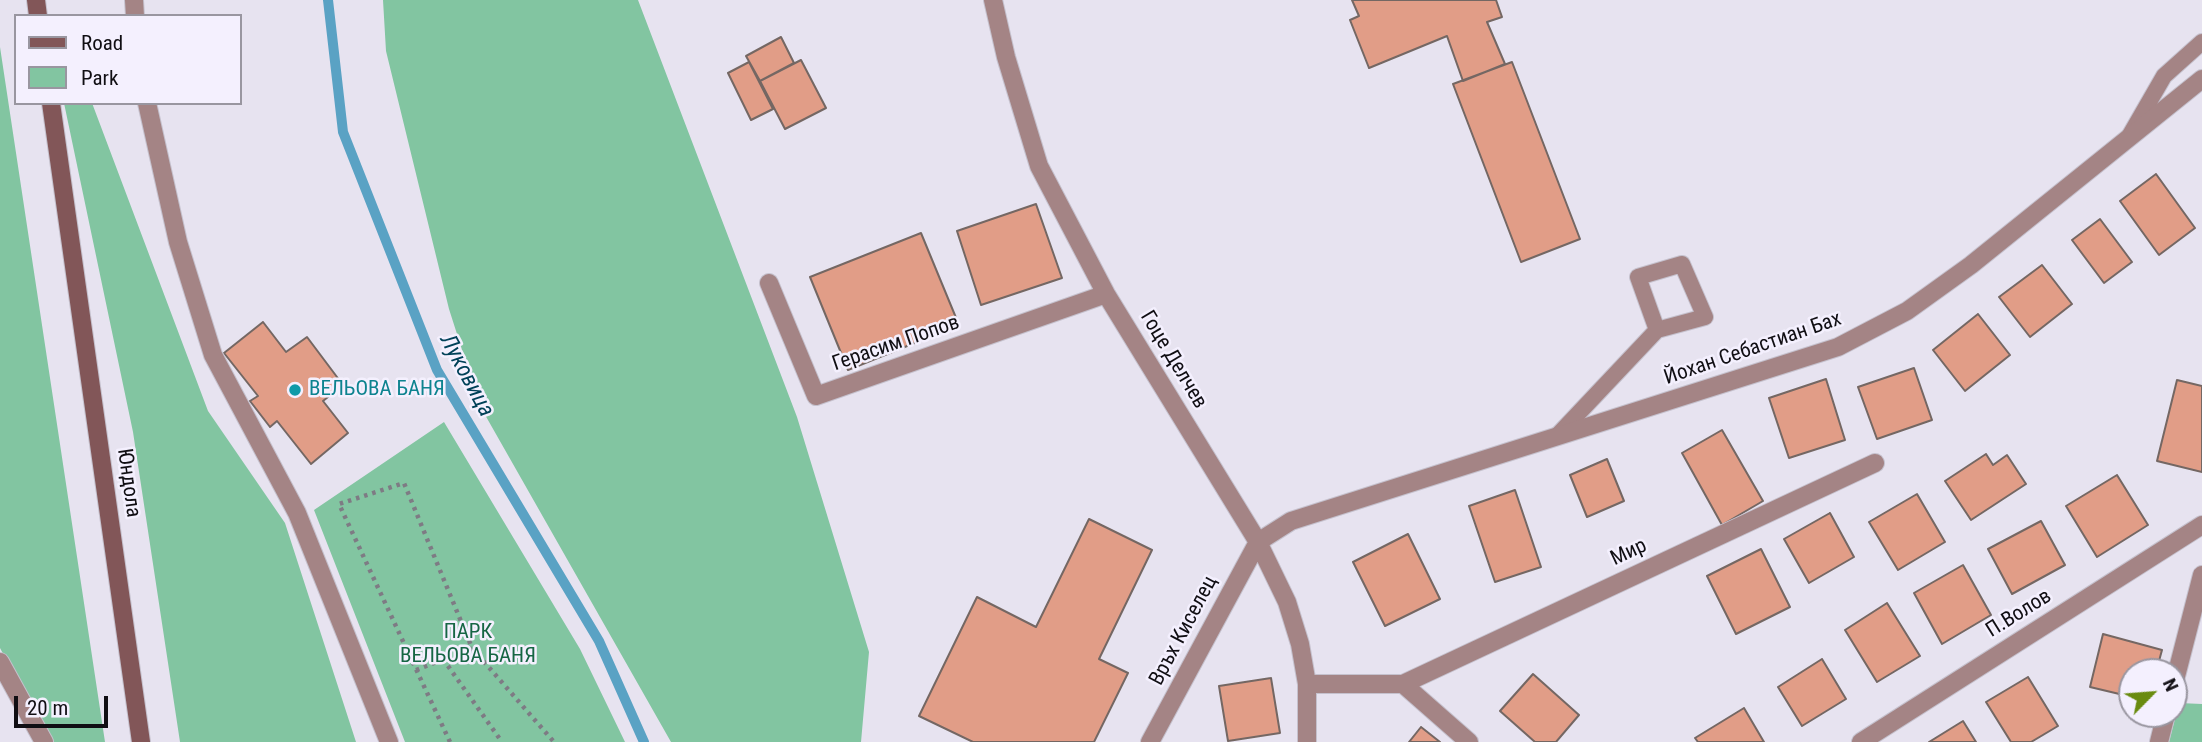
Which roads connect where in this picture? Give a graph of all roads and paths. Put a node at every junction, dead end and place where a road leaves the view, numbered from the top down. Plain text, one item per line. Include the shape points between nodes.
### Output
1 (993, 0) edge
2 (2202, 42) edge
3 (2202, 79) edge
4 (51, 105) edge
5 (147, 105) edge
6 (2127, 140) junction
7 (769, 283) dead end
8 (1106, 294) junction
9 (1657, 330) junction
10 (1555, 439) junction
11 (1875, 463) dead end
12 (2202, 525) edge
13 (1258, 542) junction
14 (2202, 575) edge
15 (471, 648) junction
16 (2181, 658) edge
17 (443, 659) junction
18 (0, 662) edge
19 (416, 670) junction
20 (1307, 684) junction
21 (1403, 684) junction
22 (44, 742) edge
23 (141, 742) edge
24 (389, 742) edge
25 (450, 742) edge
26 (502, 742) edge
27 (554, 742) edge
28 (1150, 742) edge
29 (1307, 742) edge
30 (1469, 742) edge
31 (1861, 742) edge

1 - 8 street, Гоце Делчев via 1039,166
2 - 6 lane via 2164,76
3 - 6 street, Йохан Себастиан Бах
4 - 23 main road, Юндола
5 - 24 street via 178,242 213,355 297,513
6 - 10 street, Йохан Себастиан Бах via 1971,265 1907,310 1850,341
7 - 8 street, Герасим Попов via 816,396
8 - 13 street, Гоце Делчев
9 - 9 lane via 1705,317 1682,264 1638,277
9 - 10 lane
10 - 13 street, Йохан Себастиан Бах via 1291,521
11 - 21 street, Мир
12 - 31 street, П.Волов
13 - 20 street, Гоце Делчев via 1287,602
13 - 28 street, Връх Киселец
14 - 16 street
15 - 17 path
15 - 19 path via 404,483 339,504
15 - 27 path
17 - 19 path
17 - 26 path
18 - 22 street
19 - 25 path
20 - 21 street, Мир
20 - 29 street, Гоце Делчев
21 - 30 street

